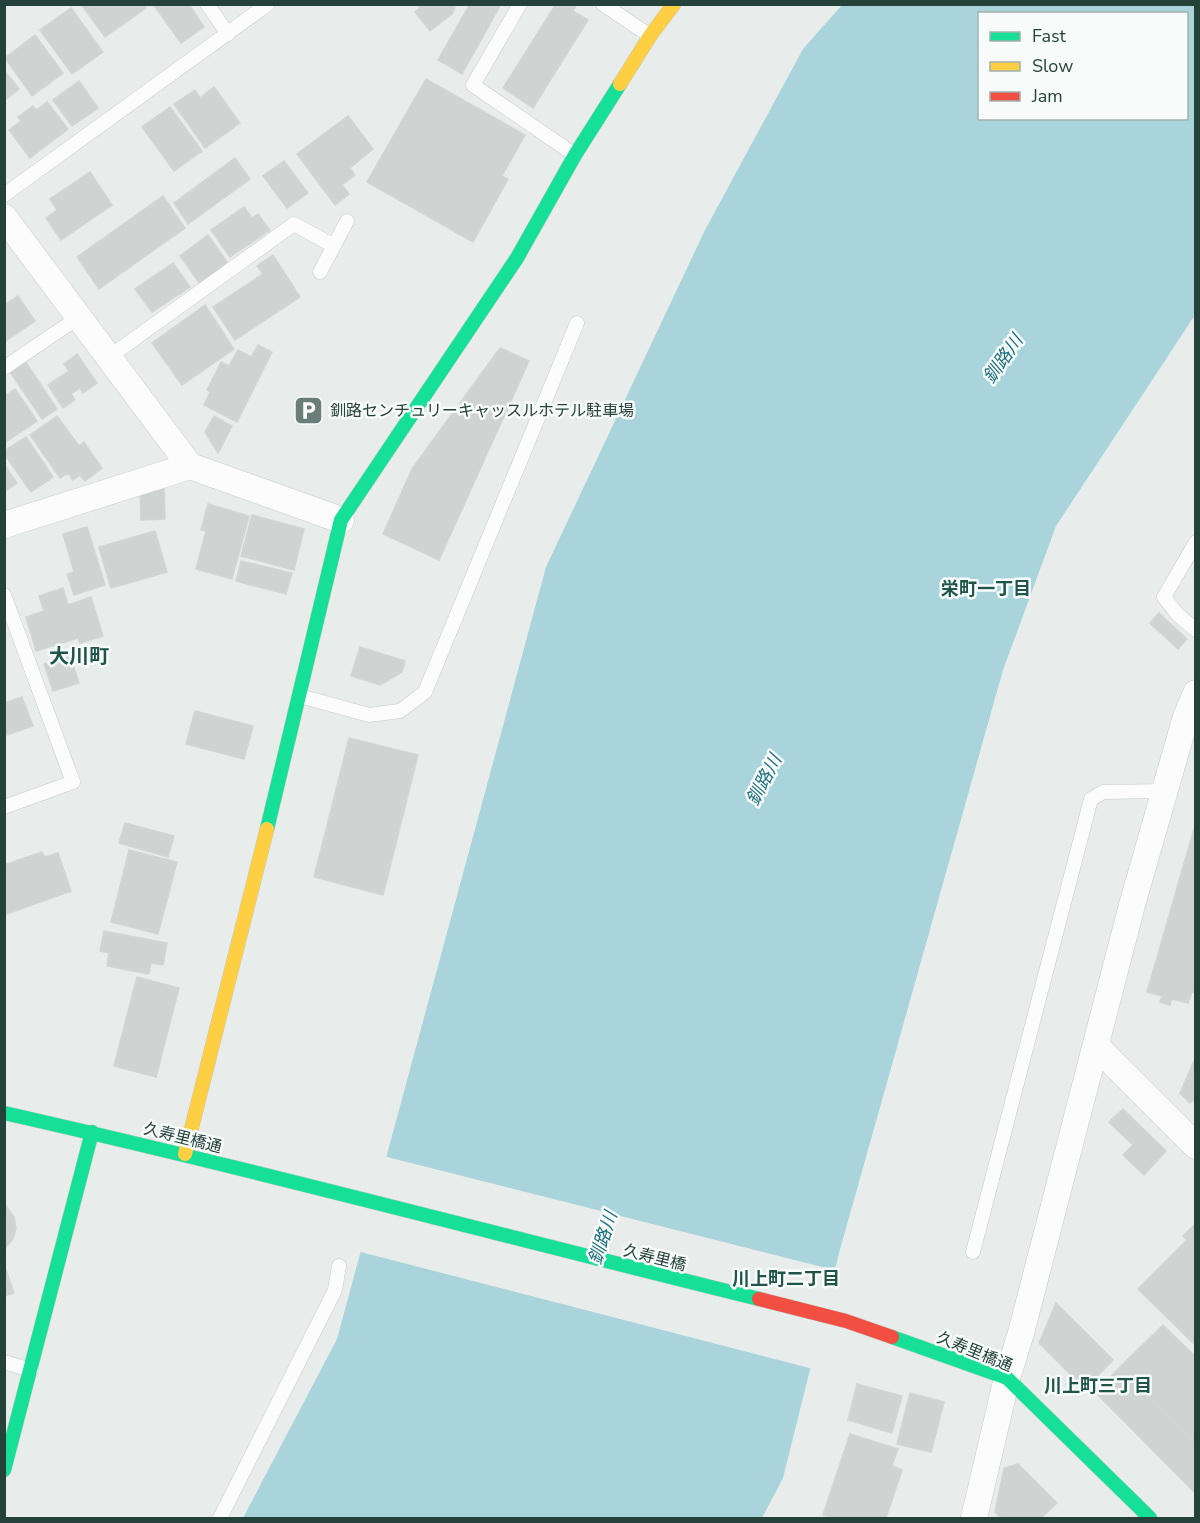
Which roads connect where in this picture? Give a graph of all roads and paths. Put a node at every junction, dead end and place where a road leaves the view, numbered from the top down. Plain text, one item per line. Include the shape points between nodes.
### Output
1 (207, 4) edge
2 (267, 4) edge
3 (520, 4) edge
4 (603, 4) edge
5 (674, 4) edge
6 (228, 34) junction
7 (650, 36) junction
8 (575, 155) junction
9 (4, 195) edge
10 (4, 217) edge
11 (347, 220) dead end
12 (334, 246) junction
13 (320, 272) dead end
14 (79, 317) junction
15 (577, 323) dead end
16 (109, 357) junction
17 (4, 368) edge
18 (190, 466) junction
19 (341, 520) junction
20 (4, 525) edge
21 (1196, 542) edge
22 (4, 595) edge
23 (1196, 630) edge
24 (1196, 693) edge
25 (300, 696) junction
26 (1190, 725) edge
27 (1165, 791) junction
28 (4, 807) edge
29 (1096, 1046) junction
30 (4, 1113) edge
31 (92, 1132) junction
32 (1194, 1141) edge
33 (185, 1154) junction
34 (352, 1198) joint
35 (973, 1252) dead end
36 (339, 1266) dead end
37 (846, 1321) joint
38 (4, 1362) edge
39 (31, 1370) junction
40 (1007, 1378) junction
41 (4, 1470) edge
42 (220, 1518) edge
43 (974, 1518) edge
44 (1150, 1518) edge

1 - 6 lane
2 - 6 lane
3 - 8 lane via 473,85
4 - 7 lane
5 - 7 street
6 - 9 lane
7 - 8 street
8 - 19 street via 517,258
10 - 14 street
11 - 12 lane
12 - 13 lane
12 - 16 lane via 294,224
14 - 16 street
14 - 17 lane
15 - 25 lane via 425,692 400,711 369,715
16 - 18 street
18 - 19 street
18 - 20 street
19 - 25 street
21 - 23 lane via 1164,597
22 - 28 lane via 73,782
24 - 26 street
25 - 33 street
26 - 27 street
27 - 29 street
27 - 35 lane via 1103,792 1091,799
29 - 32 street
29 - 40 street
30 - 31 street, 久寿里橋通
31 - 33 street, 久寿里橋通
31 - 39 street
33 - 34 street, 久寿里橋通
34 - 37 street, 久寿里橋
36 - 42 lane via 335,1290
37 - 40 street, 久寿里橋通
38 - 39 lane
39 - 41 street
40 - 43 street
40 - 44 street, 久寿里橋通

